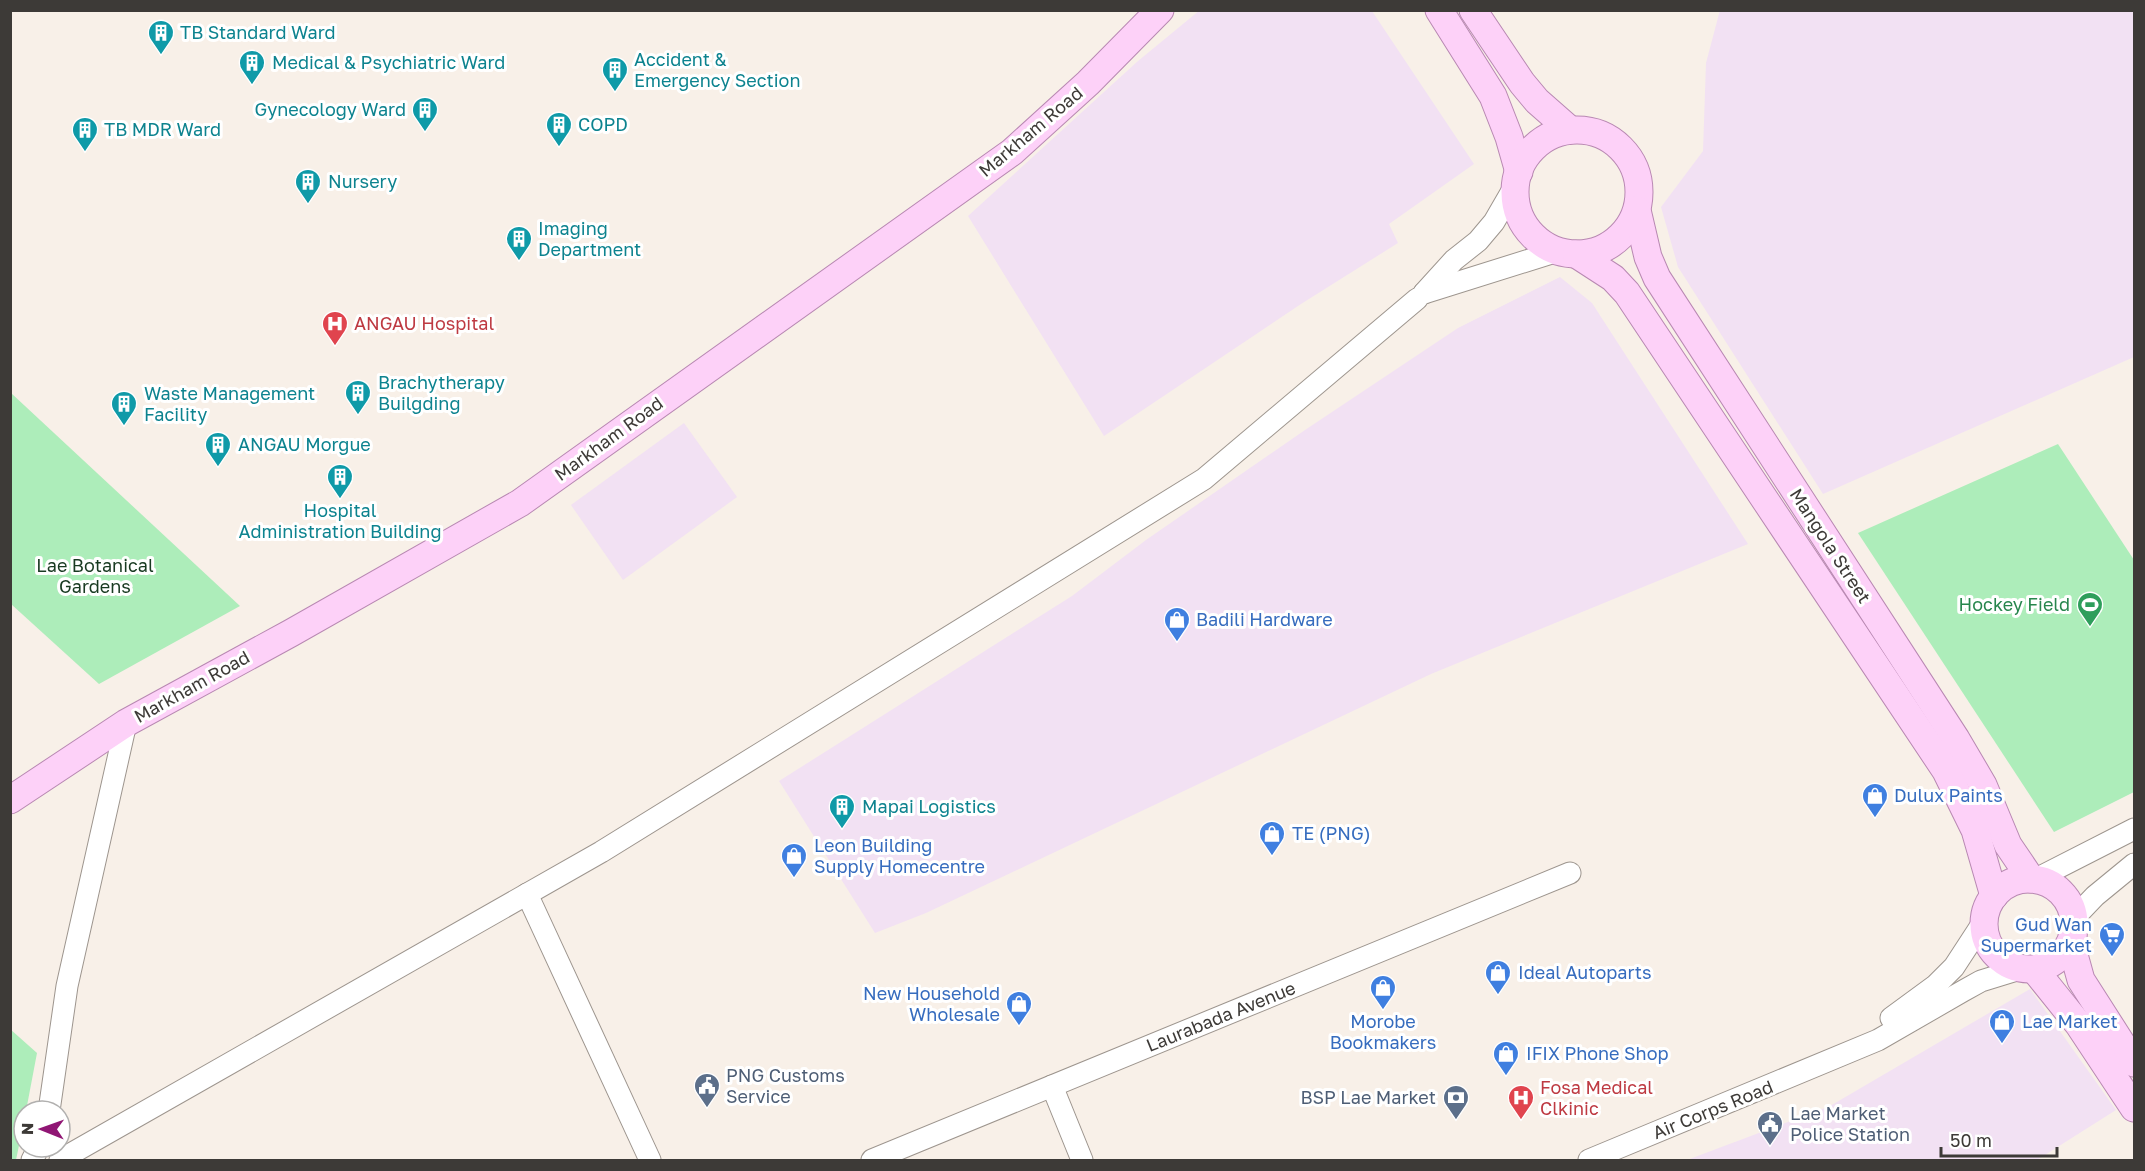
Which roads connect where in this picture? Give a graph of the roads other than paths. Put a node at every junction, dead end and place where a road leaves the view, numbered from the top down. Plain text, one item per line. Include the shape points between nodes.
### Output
1 (1160, 10) edge
2 (1439, 10) edge
3 (1473, 10) edge
4 (1570, 130) junction
5 (1517, 178) junction
6 (1637, 210) junction
7 (1567, 253) junction
8 (1417, 299) dead end
9 (126, 723) junction
10 (10, 800) edge
11 (2134, 829) edge
12 (2134, 864) edge
13 (1570, 873) dead end
14 (2033, 879) junction
15 (527, 894) junction
16 (1994, 896) junction
17 (1984, 921) junction
18 (2074, 926) junction
19 (2027, 969) junction
20 (1837, 1058) junction
21 (2134, 1064) edge
22 (1052, 1086) junction
23 (52, 1099) edge
24 (2134, 1108) edge
25 (60, 1161) edge
26 (650, 1161) edge
27 (872, 1161) edge
28 (1082, 1161) edge
29 (1589, 1161) edge

1 - 9 main road, Markham Road via 1088,83 1009,154 520,503
2 - 5 main road via 1493,96 1509,137
3 - 4 main road via 1522,83
4 - 5 main road via 1539,144 1527,156
4 - 6 main road via 1599,134 1626,154 1639,185
5 - 7 main road via 1516,201 1530,232 1543,244
5 - 7 street via 1478,241 1424,293
6 - 7 main road via 1630,225 1607,247 1592,253
6 - 14 main road, Mangola Street via 1657,278 1956,739 1983,785 2008,845
7 - 16 main road, Mangola Street via 1613,278 1628,293 1947,771 1975,830
8 - 15 street via 1204,479
9 - 10 main road, Markham Road
9 - 23 street via 67,986
11 - 14 street
12 - 18 street via 2095,896
13 - 22 street, Laurabada Avenue
14 - 16 main road via 2017,880
14 - 18 main road via 2047,882 2065,896
15 - 25 street
15 - 26 street
16 - 17 main road
17 - 19 main road via 1985,934 1997,956
17 - 20 street, Air Corps Road via 1954,967 1936,985
18 - 19 main road via 2068,947 2059,958 2047,966
18 - 21 main road via 2073,951 2080,980
19 - 20 street, Air Corps Road via 1981,981 1878,1040
19 - 24 main road via 2079,1025
20 - 29 street, Air Corps Road
22 - 27 street, Laurabada Avenue
22 - 28 street

